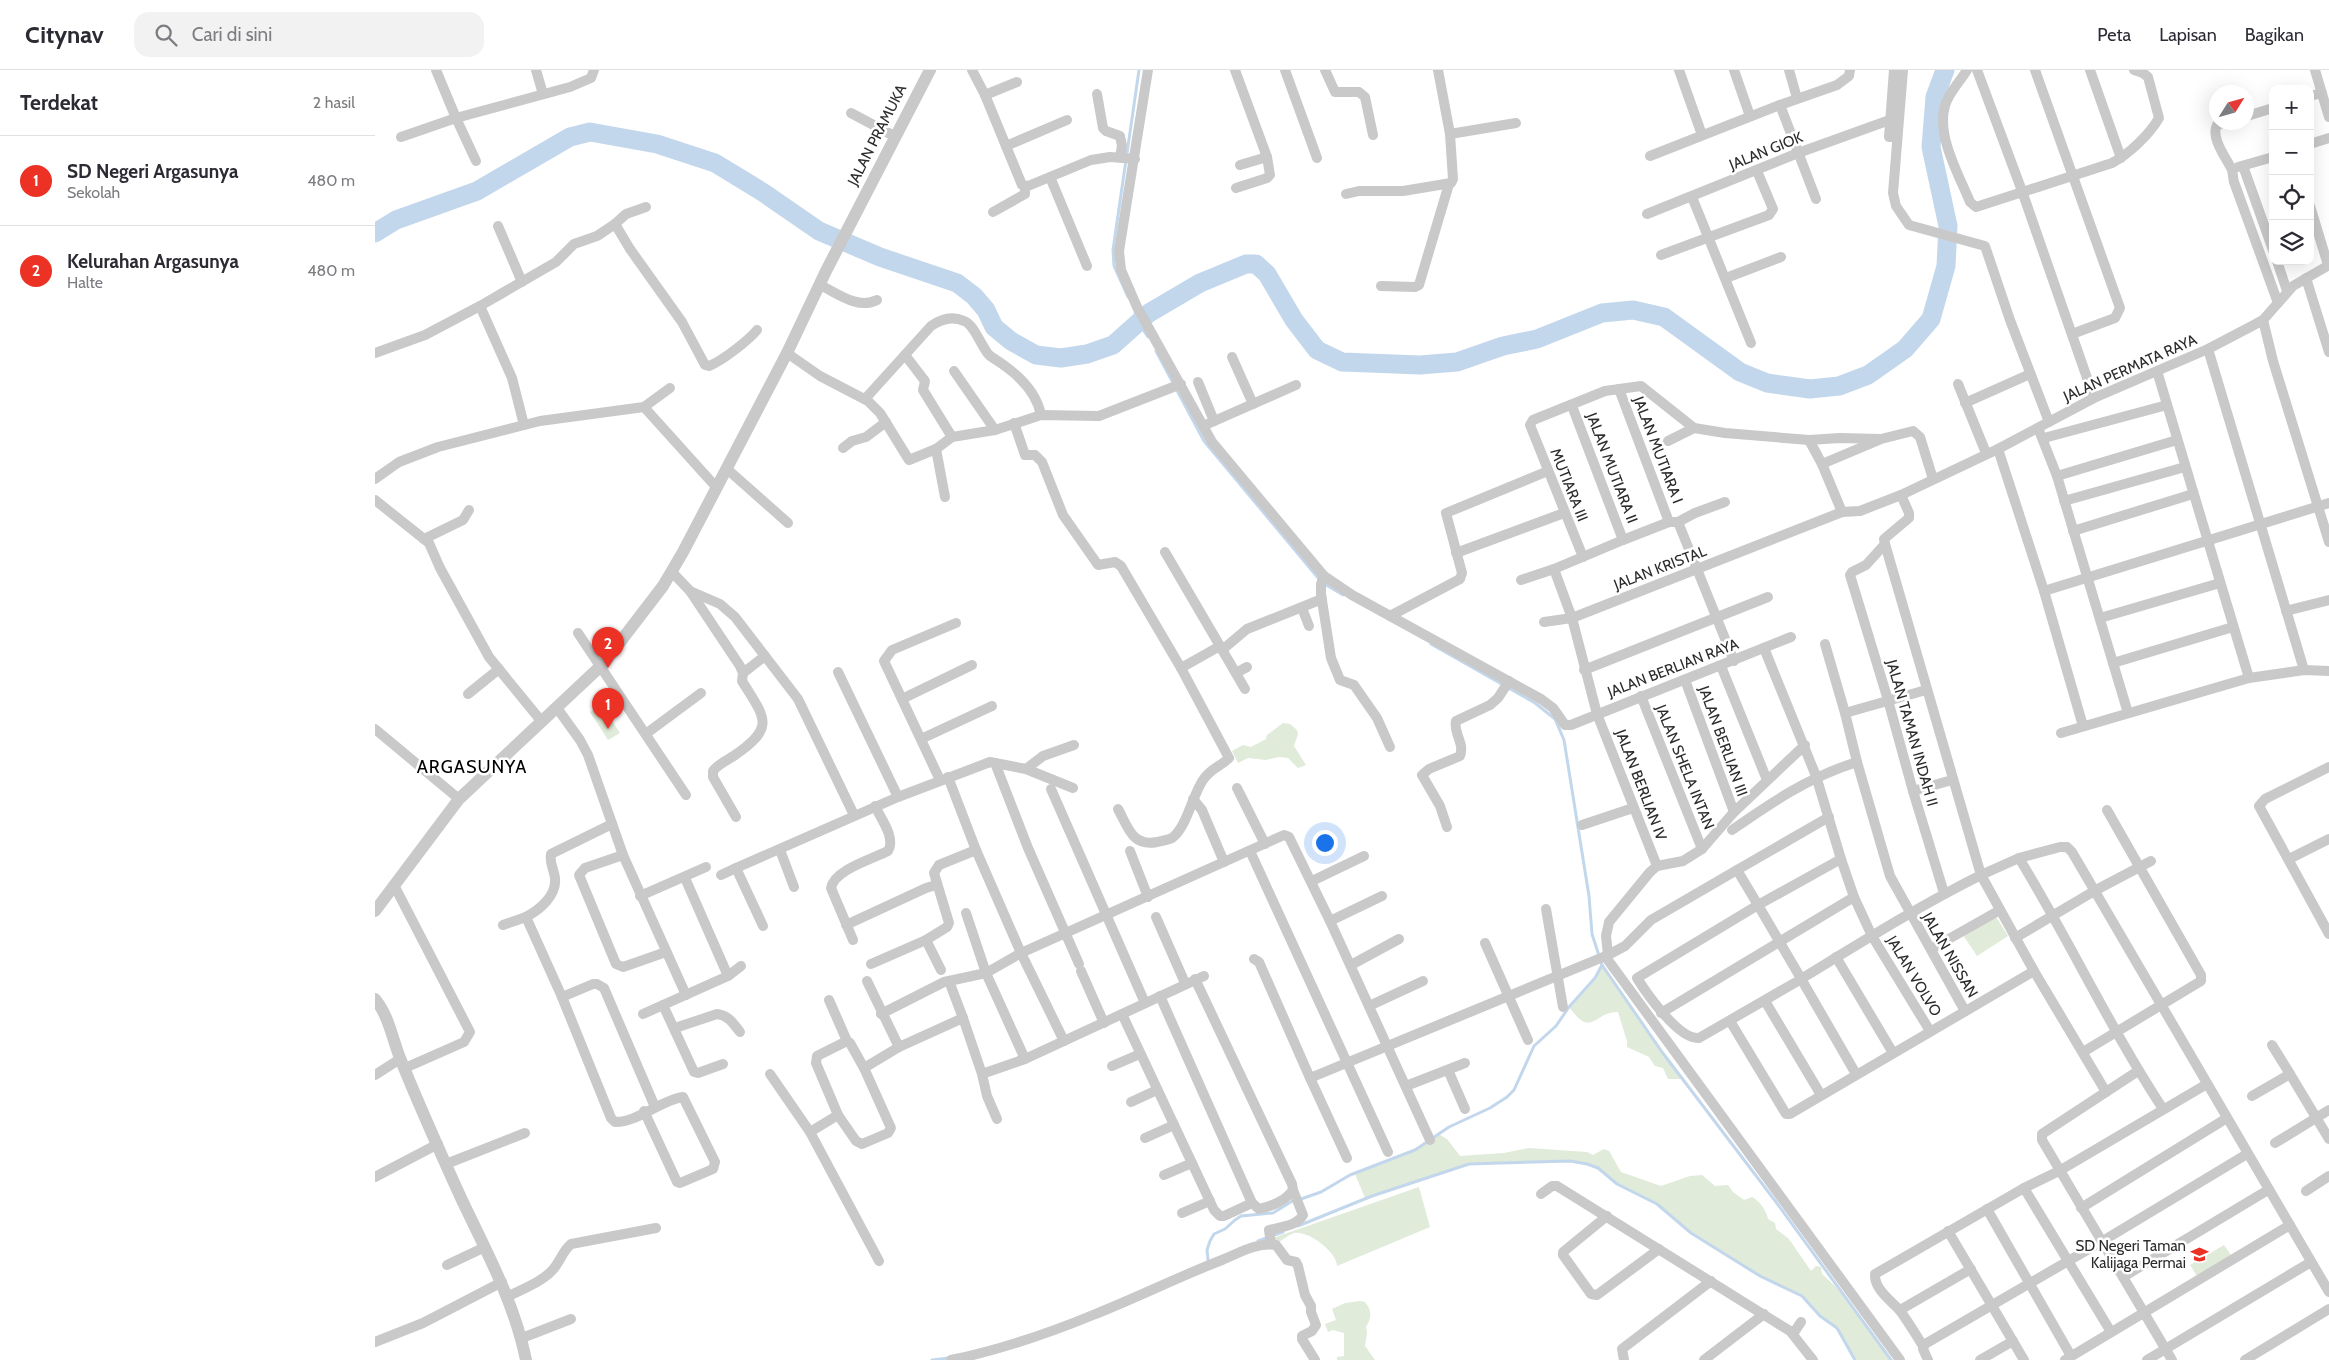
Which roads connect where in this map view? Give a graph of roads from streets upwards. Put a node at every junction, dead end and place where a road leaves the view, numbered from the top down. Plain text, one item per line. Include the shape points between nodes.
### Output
1 (436, 70) edge
2 (536, 70) edge
3 (593, 70) edge
4 (929, 70) edge
5 (972, 70) edge
6 (1148, 70) edge
7 (1235, 70) edge
8 (1285, 70) edge
9 (1325, 70) edge
10 (1438, 70) edge
11 (1679, 70) edge
12 (1734, 70) edge
13 (1789, 70) edge
14 (1850, 70) edge
15 (1894, 70) edge
16 (1903, 70) edge
17 (1967, 70) edge
18 (1977, 70) edge
19 (2035, 70) edge
20 (2090, 70) edge
21 (2134, 70) edge
22 (2315, 70) edge
23 (1017, 82) dead end
24 (2322, 93) junction
25 (543, 94) junction
26 (1097, 94) dead end
27 (985, 95) junction
28 (2314, 95) edge
29 (1797, 98) junction
30 (1780, 105) junction
31 (2269, 109) edge
32 (851, 113) dead end
33 (2254, 114) edge
34 (1750, 116) junction
35 (2329, 117) edge
36 (456, 118) junction
37 (1894, 118) junction
38 (1067, 120) dead end
39 (1516, 124) dead end
40 (2215, 130) edge
41 (1450, 134) junction
42 (1373, 135) dead end
43 (1701, 135) junction
44 (894, 136) junction
45 (401, 137) dead end
46 (2329, 138) edge
47 (2314, 143) edge
48 (1006, 146) junction
49 (1798, 153) junction
50 (1650, 156) dead end
51 (1267, 157) junction
52 (2269, 157) edge
53 (1127, 158) junction
54 (1317, 158) dead end
55 (2121, 158) junction
56 (476, 161) dead end
57 (1240, 165) dead end
58 (2243, 166) junction
59 (2231, 168) junction
60 (1757, 171) junction
61 (2072, 175) junction
62 (1050, 177) junction
63 (1449, 184) junction
64 (1025, 186) junction
65 (1236, 188) dead end
66 (2023, 192) junction
67 (1346, 194) dead end
68 (1692, 197) junction
69 (1816, 199) dead end
70 (646, 207) dead end
71 (993, 212) dead end
72 (1647, 214) dead end
73 (2314, 219) edge
74 (615, 224) junction
75 (498, 226) dead end
76 (1709, 236) junction
77 (2269, 239) edge
78 (1661, 255) dead end
79 (1781, 258) dead end
80 (2278, 265) edge
81 (2328, 265) edge
82 (1087, 266) dead end
83 (1726, 278) junction
84 (2306, 278) junction
85 (522, 282) junction
86 (820, 285) junction
87 (1381, 286) dead end
88 (2287, 292) junction
89 (877, 300) dead end
90 (2278, 303) junction
91 (480, 306) junction
92 (2263, 320) junction
93 (757, 330) dead end
94 (2072, 334) junction
95 (1751, 343) dead end
96 (2208, 348) junction
97 (2329, 352) edge
98 (375, 353) edge
99 (787, 353) junction
100 (905, 355) junction
101 (1231, 357) dead end
102 (954, 371) dead end
103 (2157, 371) junction
104 (2030, 374) junction
105 (1198, 382) dead end
106 (1958, 384) dead end
107 (1295, 385) dead end
108 (1177, 386) junction
109 (671, 388) dead end
110 (1619, 388) junction
111 (2094, 398) junction
112 (865, 399) junction
113 (1965, 403) junction
114 (1253, 404) junction
115 (2167, 405) junction
116 (1572, 406) junction
117 (644, 407) junction
118 (1041, 416) junction
119 (1214, 421) junction
120 (886, 422) junction
121 (2049, 422) junction
122 (1014, 423) junction
123 (525, 425) junction
124 (1203, 426) junction
125 (1694, 428) junction
126 (2039, 428) junction
127 (995, 430) junction
128 (952, 437) junction
129 (2044, 438) junction
130 (1881, 439) junction
131 (1809, 440) junction
132 (2177, 440) junction
133 (1668, 441) dead end
134 (843, 448) dead end
135 (936, 449) junction
136 (1998, 449) junction
137 (1986, 453) junction
138 (1822, 464) junction
139 (2185, 467) junction
140 (727, 469) junction
141 (1548, 471) junction
142 (2057, 476) junction
143 (375, 479) edge
144 (1933, 479) junction
145 (717, 488) junction
146 (2193, 494) junction
147 (1901, 495) junction
148 (945, 497) dead end
149 (375, 500) edge
150 (2064, 501) junction
151 (1725, 502) dead end
152 (2329, 503) edge
153 (2317, 507) junction
154 (469, 510) dead end
155 (1842, 512) junction
156 (1564, 513) junction
157 (1674, 522) junction
158 (788, 524) dead end
159 (2261, 524) junction
160 (2073, 531) junction
161 (425, 538) junction
162 (1623, 540) junction
163 (2207, 540) junction
164 (2329, 542) edge
165 (1885, 544) junction
166 (1165, 552) dead end
167 (1456, 553) junction
168 (1583, 558) junction
169 (1698, 569) junction
170 (1554, 570) junction
171 (672, 572) junction
172 (1324, 576) junction
173 (2088, 578) junction
174 (1521, 580) dead end
175 (2220, 583) junction
176 (690, 591) junction
177 (2044, 591) junction
178 (1768, 597) dead end
179 (1322, 599) junction
180 (2329, 600) edge
181 (1302, 608) junction
182 (2286, 611) junction
183 (1390, 616) junction
184 (1572, 618) junction
185 (1717, 618) junction
186 (2100, 618) junction
187 (1545, 622) dead end
188 (956, 623) dead end
189 (1309, 626) dead end
190 (2233, 627) junction
191 (578, 633) dead end
192 (1791, 637) dead end
193 (1825, 644) dead end
194 (1221, 648) junction
195 (1764, 648) junction
196 (765, 656) junction
197 (1734, 661) junction
198 (2113, 663) junction
199 (601, 666) junction
200 (972, 666) dead end
201 (1721, 666) junction
202 (1247, 667) dead end
203 (1181, 668) junction
204 (499, 669) junction
205 (1584, 670) junction
206 (2305, 670) junction
207 (2329, 671) edge
208 (838, 672) dead end
209 (743, 673) junction
210 (1236, 673) junction
211 (2249, 678) junction
212 (1685, 680) junction
213 (1507, 684) junction
214 (1245, 689) dead end
215 (1926, 690) junction
216 (701, 693) dead end
217 (469, 694) dead end
218 (1641, 696) junction
219 (902, 699) junction
220 (1888, 700) junction
221 (992, 706) dead end
222 (557, 708) junction
223 (1845, 713) junction
224 (2128, 713) junction
225 (1597, 714) junction
226 (542, 722) junction
227 (2083, 726) junction
228 (375, 729) edge
229 (647, 733) junction
230 (2061, 733) dead end
231 (921, 739) junction
232 (1074, 744) dead end
233 (1805, 745) junction
234 (1391, 747) dead end
235 (1857, 762) junction
236 (995, 763) junction
237 (2329, 767) edge
238 (1026, 769) junction
239 (1816, 776) junction
240 (944, 778) junction
241 (1767, 780) junction
242 (1952, 780) junction
243 (1073, 788) dead end
244 (1237, 788) dead end
245 (1051, 789) dead end
246 (1913, 791) junction
247 (686, 795) dead end
248 (898, 797) junction
249 (459, 799) junction
250 (1193, 799) junction
251 (875, 806) junction
252 (1633, 808) junction
253 (1118, 809) dead end
254 (2107, 810) dead end
255 (1734, 812) junction
256 (854, 815) junction
257 (1829, 817) junction
258 (736, 818) dead end
259 (612, 824) junction
260 (1582, 825) dead end
261 (1447, 827) dead end
262 (1732, 830) dead end
263 (2329, 839) edge
264 (1265, 844) junction
265 (1702, 849) junction
266 (780, 850) junction
267 (976, 850) junction
268 (1130, 851) dead end
269 (1250, 851) junction
270 (623, 855) junction
271 (1364, 856) dead end
272 (2019, 858) junction
273 (1841, 859) junction
274 (2289, 859) junction
275 (2151, 861) dead end
276 (1224, 862) junction
277 (1657, 866) junction
278 (2139, 866) junction
279 (706, 867) dead end
280 (736, 868) junction
281 (1737, 870) junction
282 (721, 874) dead end
283 (1981, 875) junction
284 (685, 878) junction
285 (1312, 881) junction
286 (937, 885) junction
287 (395, 887) junction
288 (794, 887) dead end
289 (2095, 890) junction
290 (1944, 893) junction
291 (640, 896) junction
292 (1382, 896) dead end
293 (1148, 897) junction
294 (1854, 897) junction
295 (1758, 905) junction
296 (1546, 910) dead end
297 (2000, 910) junction
298 (375, 911) edge
299 (966, 913) dead end
300 (1909, 913) junction
301 (1107, 914) junction
302 (2053, 914) junction
303 (526, 917) junction
304 (1156, 917) dead end
305 (1330, 921) junction
306 (503, 925) dead end
307 (847, 925) junction
308 (763, 926) dead end
309 (2329, 932) edge
310 (1066, 934) junction
311 (1872, 936) junction
312 (2015, 938) junction
313 (1399, 939) dead end
314 (853, 940) dead end
315 (926, 940) junction
316 (1779, 942) junction
317 (1485, 943) dead end
318 (1931, 949) junction
319 (666, 952) junction
320 (1021, 953) junction
321 (1603, 957) junction
322 (1836, 957) junction
323 (1254, 959) dead end
324 (871, 964) dead end
325 (1351, 965) junction
326 (741, 966) dead end
327 (941, 970) dead end
328 (2034, 971) junction
329 (986, 973) junction
330 (1556, 975) junction
331 (727, 976) junction
332 (1637, 978) junction
333 (1194, 979) junction
334 (1801, 979) junction
335 (1423, 980) dead end
336 (949, 981) junction
337 (867, 982) dead end
338 (1627, 985) junction
339 (686, 994) junction
340 (1159, 996) junction
341 (1508, 996) junction
342 (562, 997) junction
343 (375, 999) edge
344 (829, 1000) dead end
345 (1765, 1001) junction
346 (1145, 1003) junction
347 (663, 1005) junction
348 (1369, 1006) junction
349 (2163, 1006) junction
350 (1563, 1007) dead end
351 (1965, 1011) junction
352 (1661, 1013) junction
353 (643, 1014) dead end
354 (881, 1014) junction
355 (1121, 1014) junction
356 (963, 1018) junction
357 (1730, 1021) junction
358 (1104, 1023) junction
359 (675, 1028) junction
360 (1930, 1031) junction
361 (740, 1032) dead end
362 (2116, 1032) junction
363 (1528, 1040) dead end
364 (847, 1041) junction
365 (1064, 1041) junction
366 (1387, 1045) junction
367 (2272, 1045) dead end
368 (899, 1047) junction
369 (2083, 1052) junction
370 (1893, 1053) junction
371 (1140, 1054) junction
372 (1025, 1059) junction
373 (1347, 1062) junction
374 (403, 1063) junction
375 (1465, 1063) dead end
376 (723, 1064) dead end
377 (1112, 1066) dead end
378 (865, 1068) junction
379 (1448, 1070) junction
380 (2138, 1070) junction
381 (770, 1074) dead end
382 (982, 1074) junction
383 (1856, 1074) junction
384 (2290, 1074) junction
385 (375, 1075) edge
386 (1310, 1078) junction
387 (2207, 1084) junction
388 (1406, 1086) junction
389 (1157, 1090) junction
390 (2106, 1092) junction
391 (1821, 1095) junction
392 (2252, 1096) dead end
393 (1131, 1102) dead end
394 (655, 1107) junction
395 (1465, 1109) dead end
396 (2163, 1109) junction
397 (2329, 1110) edge
398 (644, 1111) junction
399 (838, 1114) junction
400 (2227, 1118) junction
401 (2317, 1118) junction
402 (997, 1119) dead end
403 (1174, 1125) junction
404 (810, 1132) junction
405 (525, 1133) dead end
406 (1145, 1138) dead end
407 (2329, 1139) edge
408 (1430, 1140) dead end
409 (2275, 1143) dead end
410 (438, 1144) junction
411 (1387, 1152) dead end
412 (2247, 1154) junction
413 (1347, 1158) dead end
414 (1192, 1163) junction
415 (446, 1164) junction
416 (2059, 1171) junction
417 (1164, 1175) dead end
418 (2329, 1176) edge
419 (375, 1178) edge
420 (2023, 1188) junction
421 (1293, 1190) junction
422 (2268, 1190) junction
423 (2306, 1191) dead end
424 (1541, 1194) dead end
425 (1210, 1201) junction
426 (1252, 1203) junction
427 (2081, 1208) junction
428 (1987, 1210) junction
429 (1182, 1213) dead end
430 (1607, 1216) junction
431 (2290, 1225) junction
432 (656, 1228) dead end
433 (1948, 1231) junction
434 (1270, 1239) junction
435 (2101, 1242) junction
436 (485, 1247) junction
437 (1659, 1249) junction
438 (879, 1261) dead end
439 (2069, 1261) junction
440 (2311, 1262) junction
441 (447, 1265) dead end
442 (1971, 1269) junction
443 (2123, 1277) junction
444 (1711, 1281) junction
445 (502, 1282) junction
446 (2029, 1284) junction
447 (2329, 1292) edge
448 (507, 1297) junction
449 (1993, 1306) junction
450 (2329, 1309) edge
451 (1900, 1310) junction
452 (2144, 1312) junction
453 (1764, 1314) junction
454 (571, 1319) dead end
455 (1801, 1322) dead end
456 (2111, 1332) junction
457 (1793, 1334) junction
458 (522, 1338) junction
459 (2013, 1341) junction
460 (375, 1342) edge
461 (1923, 1346) junction
462 (2166, 1349) junction
463 (1807, 1358) edge
464 (2068, 1358) edge
465 (526, 1360) edge
466 (951, 1360) edge
467 (1315, 1360) edge
468 (1624, 1360) edge
469 (1704, 1360) edge
470 (1900, 1360) edge
471 (1928, 1360) edge
472 (1980, 1360) edge
473 (2025, 1360) edge
474 (2147, 1360) edge
475 (2172, 1360) edge
476 (2245, 1360) edge

1 - 36 street
2 - 25 street
3 - 25 street via 593,76 588,80
4 - 44 street, JALAN PRAMUKA
5 - 27 street
6 - 53 street
7 - 51 street
8 - 54 street
9 - 42 street via 1335,92 1356,92 1365,97
10 - 41 street
11 - 43 street
12 - 34 street
13 - 29 street
14 - 29 street via 1849,76 1837,85
15 - 37 street
16 - 37 street
17 - 66 street via 1945,105 1942,125 1970,202 1979,207
18 - 66 street
19 - 61 street
20 - 55 street
21 - 55 street via 2148,77 2159,118 2155,126
22 - 24 street
23 - 27 street
24 - 28 street
24 - 35 street
25 - 36 street
26 - 53 street via 1103,128 1106,132 1118,134
27 - 48 street
29 - 30 street
30 - 34 street
30 - 49 street
31 - 33 street
32 - 44 street
34 - 43 street
36 - 45 street
36 - 56 street
37 - 49 street, JALAN GIOK
37 - 104 street via 1897,137 1893,193 1896,206 1909,225 1985,246
38 - 48 street
39 - 41 street
40 - 59 street via 2226,163
41 - 63 street via 1453,179
43 - 50 street
44 - 86 street, JALAN PRAMUKA
46 - 47 street
48 - 64 street via 1020,182
49 - 60 street, JALAN GIOK
49 - 69 street
51 - 57 street
51 - 65 street via 1269,176
52 - 58 street
53 - 62 street via 1110,156 1091,160
53 - 108 street via 1119,259 1121,270
55 - 61 street
58 - 59 street
58 - 77 street
59 - 90 street
60 - 68 street, JALAN GIOK
60 - 76 street via 1773,210 1770,214
61 - 66 street
61 - 94 street via 2120,308 2115,318
62 - 64 street
62 - 82 street
63 - 67 street via 1403,191
63 - 87 street via 1419,285
64 - 71 street via 1025,194
66 - 94 street
68 - 72 street, JALAN GIOK
68 - 76 street
70 - 74 street via 626,214
73 - 81 street
74 - 85 street via 597,236 574,244 556,262
74 - 93 street via 682,322 705,365 716,363
75 - 85 street
76 - 78 street
76 - 83 street
79 - 83 street
80 - 88 street
81 - 84 street
83 - 95 street
84 - 88 street
84 - 97 street
85 - 91 street
86 - 89 street via 861,304
86 - 99 street, JALAN PRAMUKA
88 - 90 street
90 - 92 street
91 - 98 street via 425,335
91 - 123 street via 517,391
92 - 96 street
92 - 153 street
94 - 111 street
96 - 103 street, JALAN PERMATA RAYA
96 - 159 street, JALAN PERMATA RAYA
99 - 112 street
99 - 140 street, JALAN PRAMUKA
100 - 112 street
100 - 118 street via 937,322 963,320 972,327 990,356 1029,388
100 - 128 street via 925,381 923,390
101 - 114 street
102 - 127 street
103 - 111 street, JALAN PERMATA RAYA
103 - 115 street
104 - 113 street
104 - 121 street
105 - 119 street
106 - 113 street
107 - 114 street
108 - 118 street via 1099,416
108 - 124 street
109 - 117 street
110 - 116 street
110 - 125 street via 1641,386
110 - 157 street, JALAN MUTIARA I
111 - 121 street, JALAN PERMATA RAYA
112 - 120 street
113 - 137 street
114 - 119 street
115 - 129 street
115 - 132 street
116 - 141 street, MUTIARA III via 1530,423
116 - 162 street, JALAN MUTIARA II
117 - 123 street
117 - 145 street
118 - 122 street
119 - 124 street
120 - 134 street
120 - 135 street via 909,460
121 - 126 street, JALAN PERMATA RAYA
122 - 127 street
122 - 203 street via 1025,455 1035,455 1042,462 1065,519 1098,565 1115,562 1121,566
123 - 143 street via 438,447 399,462
124 - 172 street via 1212,442
125 - 131 street via 1745,436
125 - 133 street
126 - 129 street
126 - 136 street, JALAN PERMATA RAYA
127 - 128 street
128 - 135 street
129 - 142 street
130 - 131 street
130 - 138 street
130 - 144 street via 1913,432 1919,434
131 - 138 street
132 - 139 street
132 - 142 street
135 - 148 street
136 - 137 street, JALAN PERMATA RAYA
136 - 177 street
137 - 144 street, JALAN PERMATA RAYA
138 - 155 street
139 - 146 street
139 - 150 street
140 - 145 street, JALAN PRAMUKA
140 - 158 street
141 - 156 street, MUTIARA III
141 - 167 street via 1447,513
142 - 150 street
144 - 147 street, JALAN PERMATA RAYA
145 - 171 street, JALAN PRAMUKA
146 - 160 street
146 - 163 street
147 - 155 street, JALAN PERMATA RAYA via 1860,511
147 - 165 street via 1909,518 1884,539
149 - 161 street
150 - 160 street
151 - 157 street
152 - 153 street
153 - 159 street
153 - 164 street
154 - 161 street via 463,520
155 - 169 street, JALAN KRISTAL
156 - 167 street
156 - 168 street, MUTIARA III
157 - 162 street
157 - 169 street, JALAN MUTIARA I
159 - 163 street
159 - 182 street, JALAN PERMATA RAYA
160 - 173 street
161 - 204 street via 489,657
162 - 168 street
163 - 173 street
163 - 175 street
165 - 215 street
165 - 220 street, JALAN TAMAN INDAH II via 1866,565 1850,575
166 - 194 street
167 - 183 street via 1462,573 1458,581
168 - 170 street
169 - 184 street, JALAN KRISTAL
169 - 185 street, JALAN MUTIARA I
170 - 174 street
170 - 184 street, JALAN BERLIAN IV
171 - 176 street
171 - 199 street, JALAN PRAMUKA
172 - 179 street
172 - 183 street
173 - 177 street
173 - 186 street
175 - 186 street
175 - 190 street
176 - 196 street via 729,610
176 - 209 street
177 - 227 street
178 - 185 street
179 - 181 street
179 - 234 street via 1331,658 1340,680 1353,685 1377,718
180 - 182 street
181 - 189 street
181 - 194 street via 1247,629
182 - 206 street, JALAN PERMATA RAYA
183 - 213 street
184 - 187 street, JALAN KRISTAL
184 - 205 street, JALAN BERLIAN IV
185 - 197 street, JALAN MUTIARA I
185 - 205 street
186 - 198 street
188 - 219 street via 885,656
190 - 198 street
190 - 211 street
191 - 199 street
192 - 195 street, JALAN BERLIAN RAYA
193 - 223 street, JALAN NISSAN
194 - 203 street
194 - 210 street
195 - 197 street, JALAN BERLIAN RAYA
195 - 233 street, JALAN VOLVO
196 - 209 street
196 - 256 street via 805,710
197 - 201 street, JALAN BERLIAN RAYA
198 - 224 street
199 - 222 street, JALAN PRAMUKA
199 - 229 street
200 - 219 street
201 - 212 street, JALAN BERLIAN RAYA
201 - 241 street
202 - 210 street
203 - 250 street via 1229,758 1212,768
204 - 217 street
204 - 226 street
205 - 225 street, JALAN BERLIAN IV
206 - 207 street
206 - 211 street
208 - 248 street
209 - 258 street via 742,681 757,705 763,726 754,742 712,773
210 - 214 street
211 - 224 street
212 - 218 street, JALAN BERLIAN RAYA
212 - 255 street, JALAN BERLIAN III
213 - 225 street, JALAN BERLIAN RAYA via 1541,699 1553,708 1565,725
213 - 261 street via 1490,705 1456,721 1462,746 1459,756 1422,775 1440,806
215 - 220 street
215 - 242 street
216 - 229 street
218 - 225 street, JALAN BERLIAN RAYA
218 - 265 street, JALAN SHELA INTAN
219 - 231 street
220 - 223 street
220 - 246 street, JALAN TAMAN INDAH II
221 - 231 street
222 - 226 street, JALAN PRAMUKA
222 - 259 street via 588,756
223 - 235 street, JALAN NISSAN
224 - 227 street
225 - 252 street, JALAN BERLIAN IV
226 - 249 street, JALAN PRAMUKA
227 - 230 street
228 - 249 street
229 - 247 street
231 - 240 street
232 - 238 street via 1043,756
233 - 239 street, JALAN VOLVO
233 - 241 street
235 - 239 street
235 - 300 street, JALAN NISSAN via 1890,876
236 - 238 street
236 - 240 street via 985,763
236 - 310 street
237 - 274 street via 2260,803 2261,811
238 - 243 street
239 - 257 street, JALAN VOLVO
239 - 262 street
240 - 248 street
240 - 267 street
241 - 255 street
242 - 246 street
242 - 283 street
244 - 264 street
245 - 301 street
246 - 290 street, JALAN TAMAN INDAH II
248 - 251 street
249 - 287 street, JALAN PRAMUKA
250 - 253 street via 1180,830 1171,839 1147,844 1141,843 1131,833
250 - 276 street via 1202,810
251 - 256 street
251 - 307 street via 889,835 890,848 837,876 832,883 831,888
252 - 260 street
252 - 277 street, JALAN BERLIAN IV
254 - 278 street
255 - 265 street
256 - 266 street
257 - 273 street, JALAN VOLVO
257 - 281 street
259 - 270 street
259 - 303 street via 551,854 555,886 539,910
263 - 274 street
264 - 269 street
264 - 285 street via 1284,835 1289,837
265 - 277 street via 1683,861
266 - 280 street
266 - 288 street
267 - 286 street via 939,866 934,874
267 - 320 street
268 - 293 street
269 - 276 street
269 - 373 street
270 - 291 street
270 - 319 street via 585,868 579,875 613,955 617,964 623,967
271 - 285 street
272 - 283 street
272 - 289 street via 2067,847
272 - 302 street
273 - 294 street, JALAN VOLVO
273 - 295 street
274 - 309 street
275 - 278 street
276 - 293 street
277 - 321 street via 1609,922
278 - 289 street
278 - 349 street via 2201,975 2196,986
279 - 284 street
280 - 282 street
280 - 308 street
281 - 295 street
281 - 321 street via 1651,920 1625,946
283 - 290 street
283 - 297 street
284 - 291 street
284 - 331 street
285 - 305 street
286 - 307 street
286 - 315 street via 949,923 944,931
287 - 298 street, JALAN PRAMUKA
287 - 374 street via 470,1032 464,1042
289 - 302 street
289 - 349 street
290 - 300 street
291 - 319 street
292 - 305 street
293 - 301 street
294 - 311 street, JALAN VOLVO
294 - 316 street
295 - 316 street
295 - 332 street
296 - 330 street
297 - 312 street
297 - 318 street
299 - 329 street
300 - 311 street
300 - 318 street, JALAN NISSAN
301 - 310 street
301 - 346 street
302 - 312 street
302 - 362 street
303 - 306 street
303 - 342 street
304 - 333 street
305 - 325 street
307 - 314 street
310 - 320 street
310 - 358 street
311 - 322 street
311 - 360 street, JALAN VOLVO
312 - 328 street
313 - 325 street
315 - 324 street
315 - 327 street
316 - 334 street
316 - 352 street
317 - 341 street
318 - 351 street, JALAN NISSAN
319 - 339 street
320 - 329 street
320 - 365 street
321 - 330 street
321 - 338 street
322 - 334 street
322 - 370 street
323 - 386 street via 1259,962
325 - 348 street
326 - 331 street
328 - 351 street
328 - 369 street
329 - 336 street
329 - 372 street
330 - 341 street
330 - 350 street
331 - 339 street
332 - 338 street
332 - 352 street
333 - 340 street
333 - 421 street
334 - 345 street
334 - 383 street
335 - 348 street
336 - 354 street
336 - 356 street
337 - 354 street
338 - 470 street
339 - 347 street
340 - 346 street
340 - 426 street
341 - 363 street
341 - 366 street
342 - 394 street via 593,984 604,988
342 - 398 street via 611,1118 621,1122
343 - 374 street via 383,1010
344 - 364 street
345 - 357 street
345 - 391 street
346 - 355 street
347 - 353 street
347 - 359 street
348 - 366 street
349 - 362 street
349 - 387 street
351 - 360 street
352 - 357 street via 1696,1038
354 - 368 street
355 - 358 street
355 - 371 street
356 - 368 street
356 - 382 street
357 - 391 street via 1786,1114
358 - 365 street
359 - 361 street via 722,1014
359 - 376 street via 694,1072
360 - 370 street
362 - 369 street
362 - 380 street
364 - 378 street
364 - 399 street via 815,1060
365 - 372 street
366 - 373 street
366 - 388 street
367 - 384 street
368 - 378 street
369 - 390 street
370 - 383 street
371 - 377 street
371 - 389 street
372 - 382 street
373 - 386 street
373 - 411 street
374 - 385 street
374 - 410 street
375 - 379 street
378 - 399 street via 891,1128 888,1133 862,1144 856,1141
379 - 388 street
379 - 395 street
380 - 390 street
380 - 396 street
381 - 404 street
382 - 402 street
383 - 391 street
384 - 392 street
384 - 401 street
386 - 413 street
387 - 396 street
387 - 400 street
388 - 408 street
389 - 393 street
389 - 403 street
390 - 416 street via 2043,1134 2042,1140
394 - 398 street
394 - 398 street via 676,1098 686,1100 715,1162 713,1169 677,1182
396 - 416 street
397 - 401 street
399 - 404 street
400 - 412 street
400 - 427 street
401 - 407 street
401 - 409 street
403 - 406 street
403 - 414 street
404 - 438 street
405 - 415 street
410 - 415 street
410 - 419 street
412 - 422 street
412 - 435 street
414 - 417 street
414 - 425 street
415 - 436 street
416 - 420 street
416 - 427 street
418 - 423 street
420 - 428 street
420 - 439 street
421 - 426 street via 1269,1207 1259,1209
421 - 434 street via 1303,1215
422 - 431 street
422 - 443 street
424 - 430 street via 1555,1184
425 - 426 street via 1220,1216
425 - 429 street
427 - 435 street
428 - 433 street
428 - 446 street
430 - 437 street
430 - 437 street via 1563,1252 1591,1294 1597,1295
431 - 440 street
431 - 452 street
432 - 448 street via 571,1244 555,1268
433 - 442 street
433 - 451 street via 1875,1274 1882,1292
434 - 466 street via 1093,1315 981,1354
434 - 467 street via 1287,1260 1296,1262 1298,1266 1316,1325 1302,1339
435 - 439 street
435 - 443 street
436 - 441 street
436 - 445 street
437 - 444 street
439 - 446 street
439 - 456 street
440 - 447 street
440 - 462 street
442 - 449 street
442 - 451 street
443 - 452 street
444 - 453 street
444 - 468 street via 1622,1349
445 - 448 street
445 - 460 street via 423,1323
446 - 449 street
446 - 464 street
448 - 458 street
449 - 459 street
449 - 461 street
450 - 476 street
451 - 461 street
452 - 456 street
452 - 462 street
453 - 457 street
453 - 469 street
454 - 458 street
455 - 457 street
456 - 464 street
457 - 463 street
458 - 465 street
459 - 472 street
459 - 473 street
461 - 471 street
462 - 474 street
462 - 475 street

